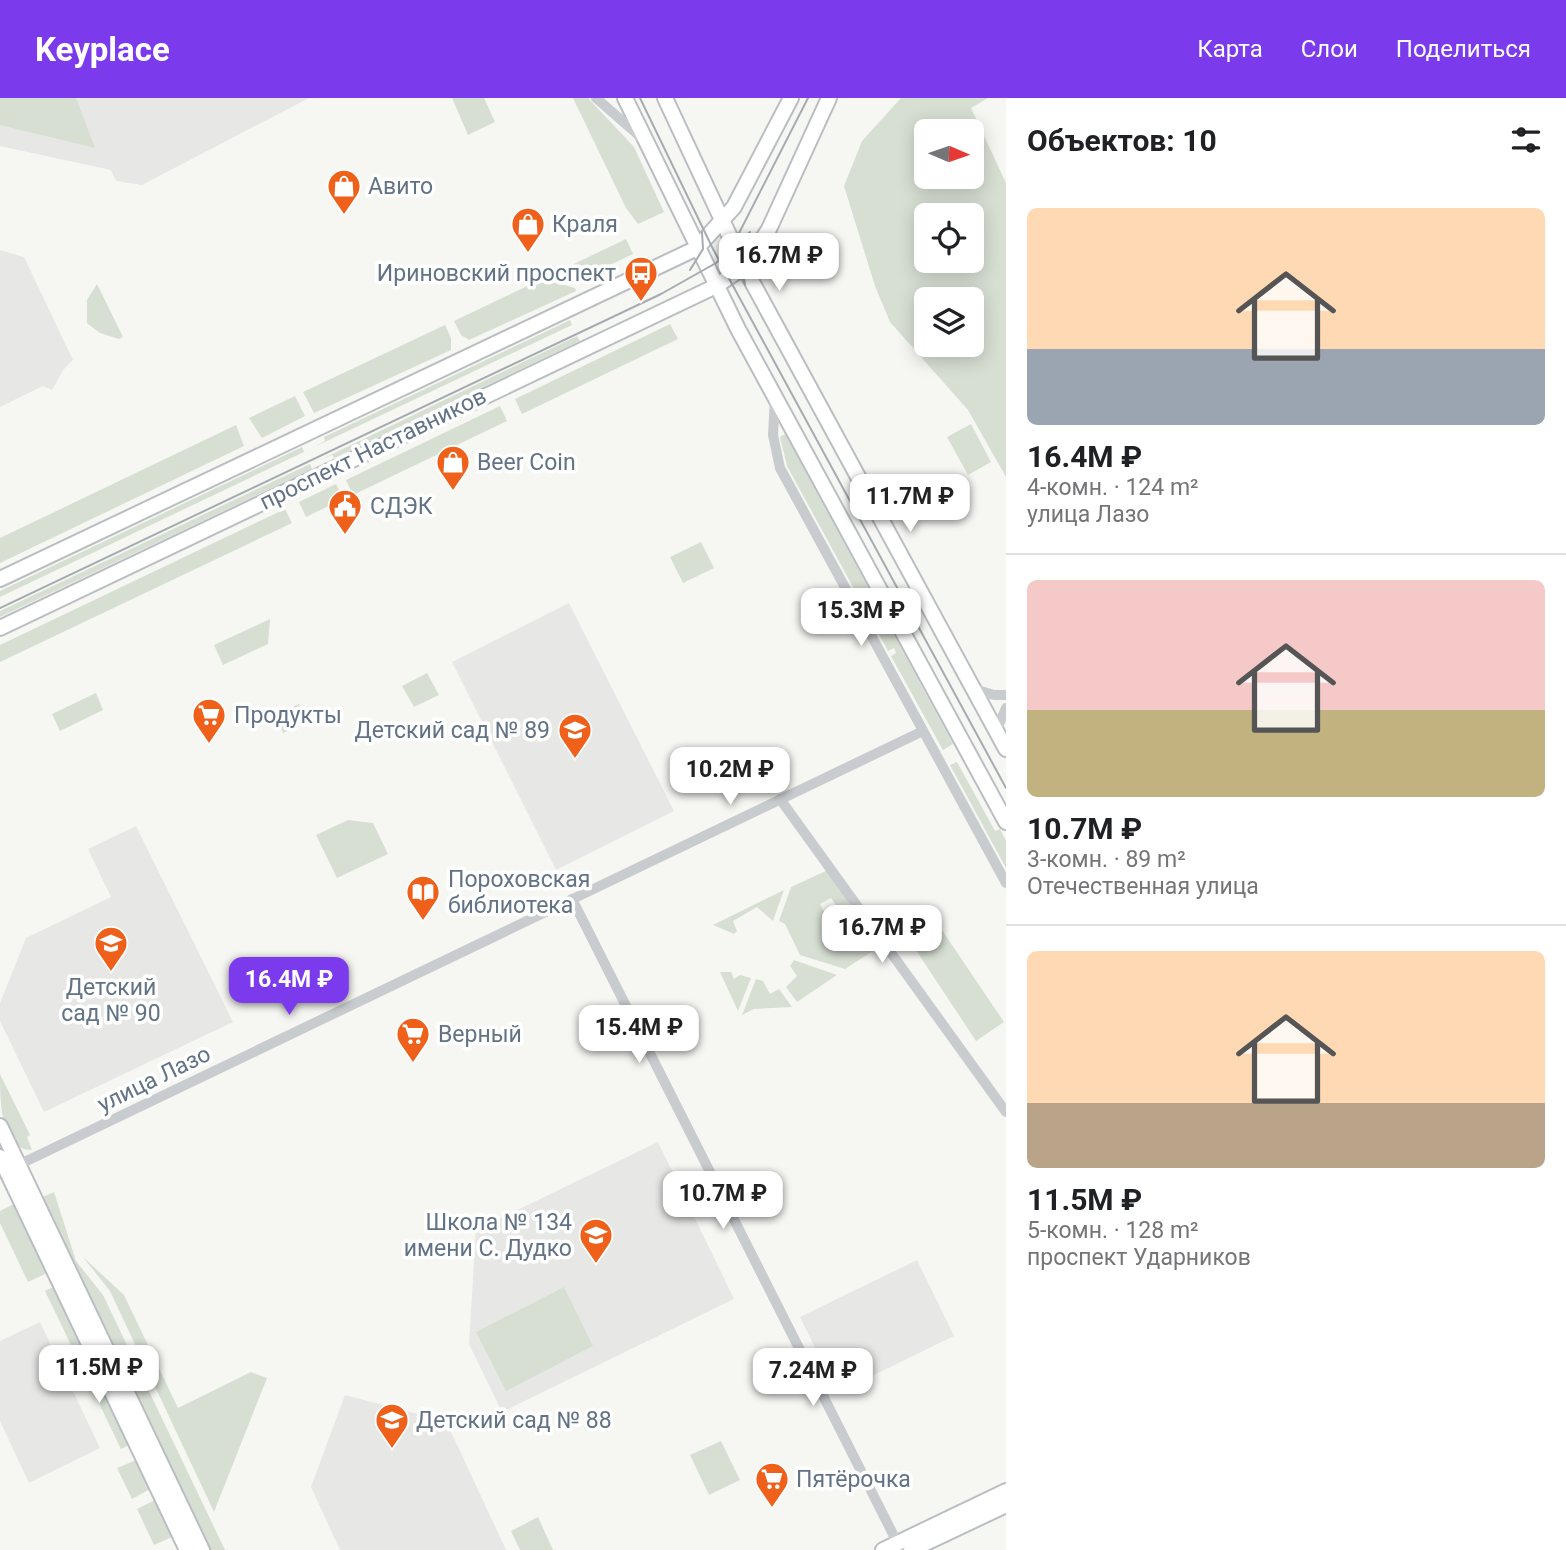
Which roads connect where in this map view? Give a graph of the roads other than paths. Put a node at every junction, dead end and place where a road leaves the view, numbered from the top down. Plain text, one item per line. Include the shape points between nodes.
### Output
1 (596, 98) edge
2 (625, 98) edge
3 (665, 98) edge
4 (791, 98) edge
5 (829, 98) edge
6 (645, 140) junction
7 (722, 222) junction
8 (697, 248) junction
9 (744, 267) junction
10 (716, 286) junction
11 (775, 397) junction
12 (0, 579) edge
13 (0, 628) edge
14 (974, 689) junction
15 (1006, 695) edge
16 (1006, 708) edge
17 (923, 731) junction
18 (996, 731) junction
19 (1006, 749) edge
20 (780, 799) junction
21 (1006, 822) edge
22 (1006, 883) edge
23 (572, 899) junction
24 (1006, 1112) edge
25 (0, 1126) edge
26 (0, 1157) edge
27 (13, 1168) junction
28 (1006, 1491) edge
29 (1006, 1505) edge
30 (900, 1546) edge
31 (187, 1550) edge
32 (202, 1550) edge
33 (883, 1550) edge
34 (911, 1550) edge

1 - 6 street
2 - 6 main road
3 - 7 main road
4 - 7 main road, проспект Наставников via 745,188
5 - 9 main road via 769,229
6 - 8 main road
7 - 8 main road, проспект Наставников
7 - 9 main road
8 - 10 main road
8 - 12 main road, проспект Наставников
9 - 10 main road, проспект Наставников
9 - 14 main road
10 - 11 main road
10 - 13 main road, проспект Наставников
11 - 17 street via 774,443 780,468
11 - 21 main road
14 - 15 street
14 - 18 main road
16 - 18 street
17 - 20 street, улица Лазо
17 - 22 street
18 - 19 main road
20 - 23 street, улица Лазо
20 - 24 street
23 - 27 street, улица Лазо
23 - 30 street
25 - 27 main road
26 - 27 main road
27 - 31 main road
27 - 32 main road
28 - 30 main road
29 - 34 main road
30 - 33 main road

